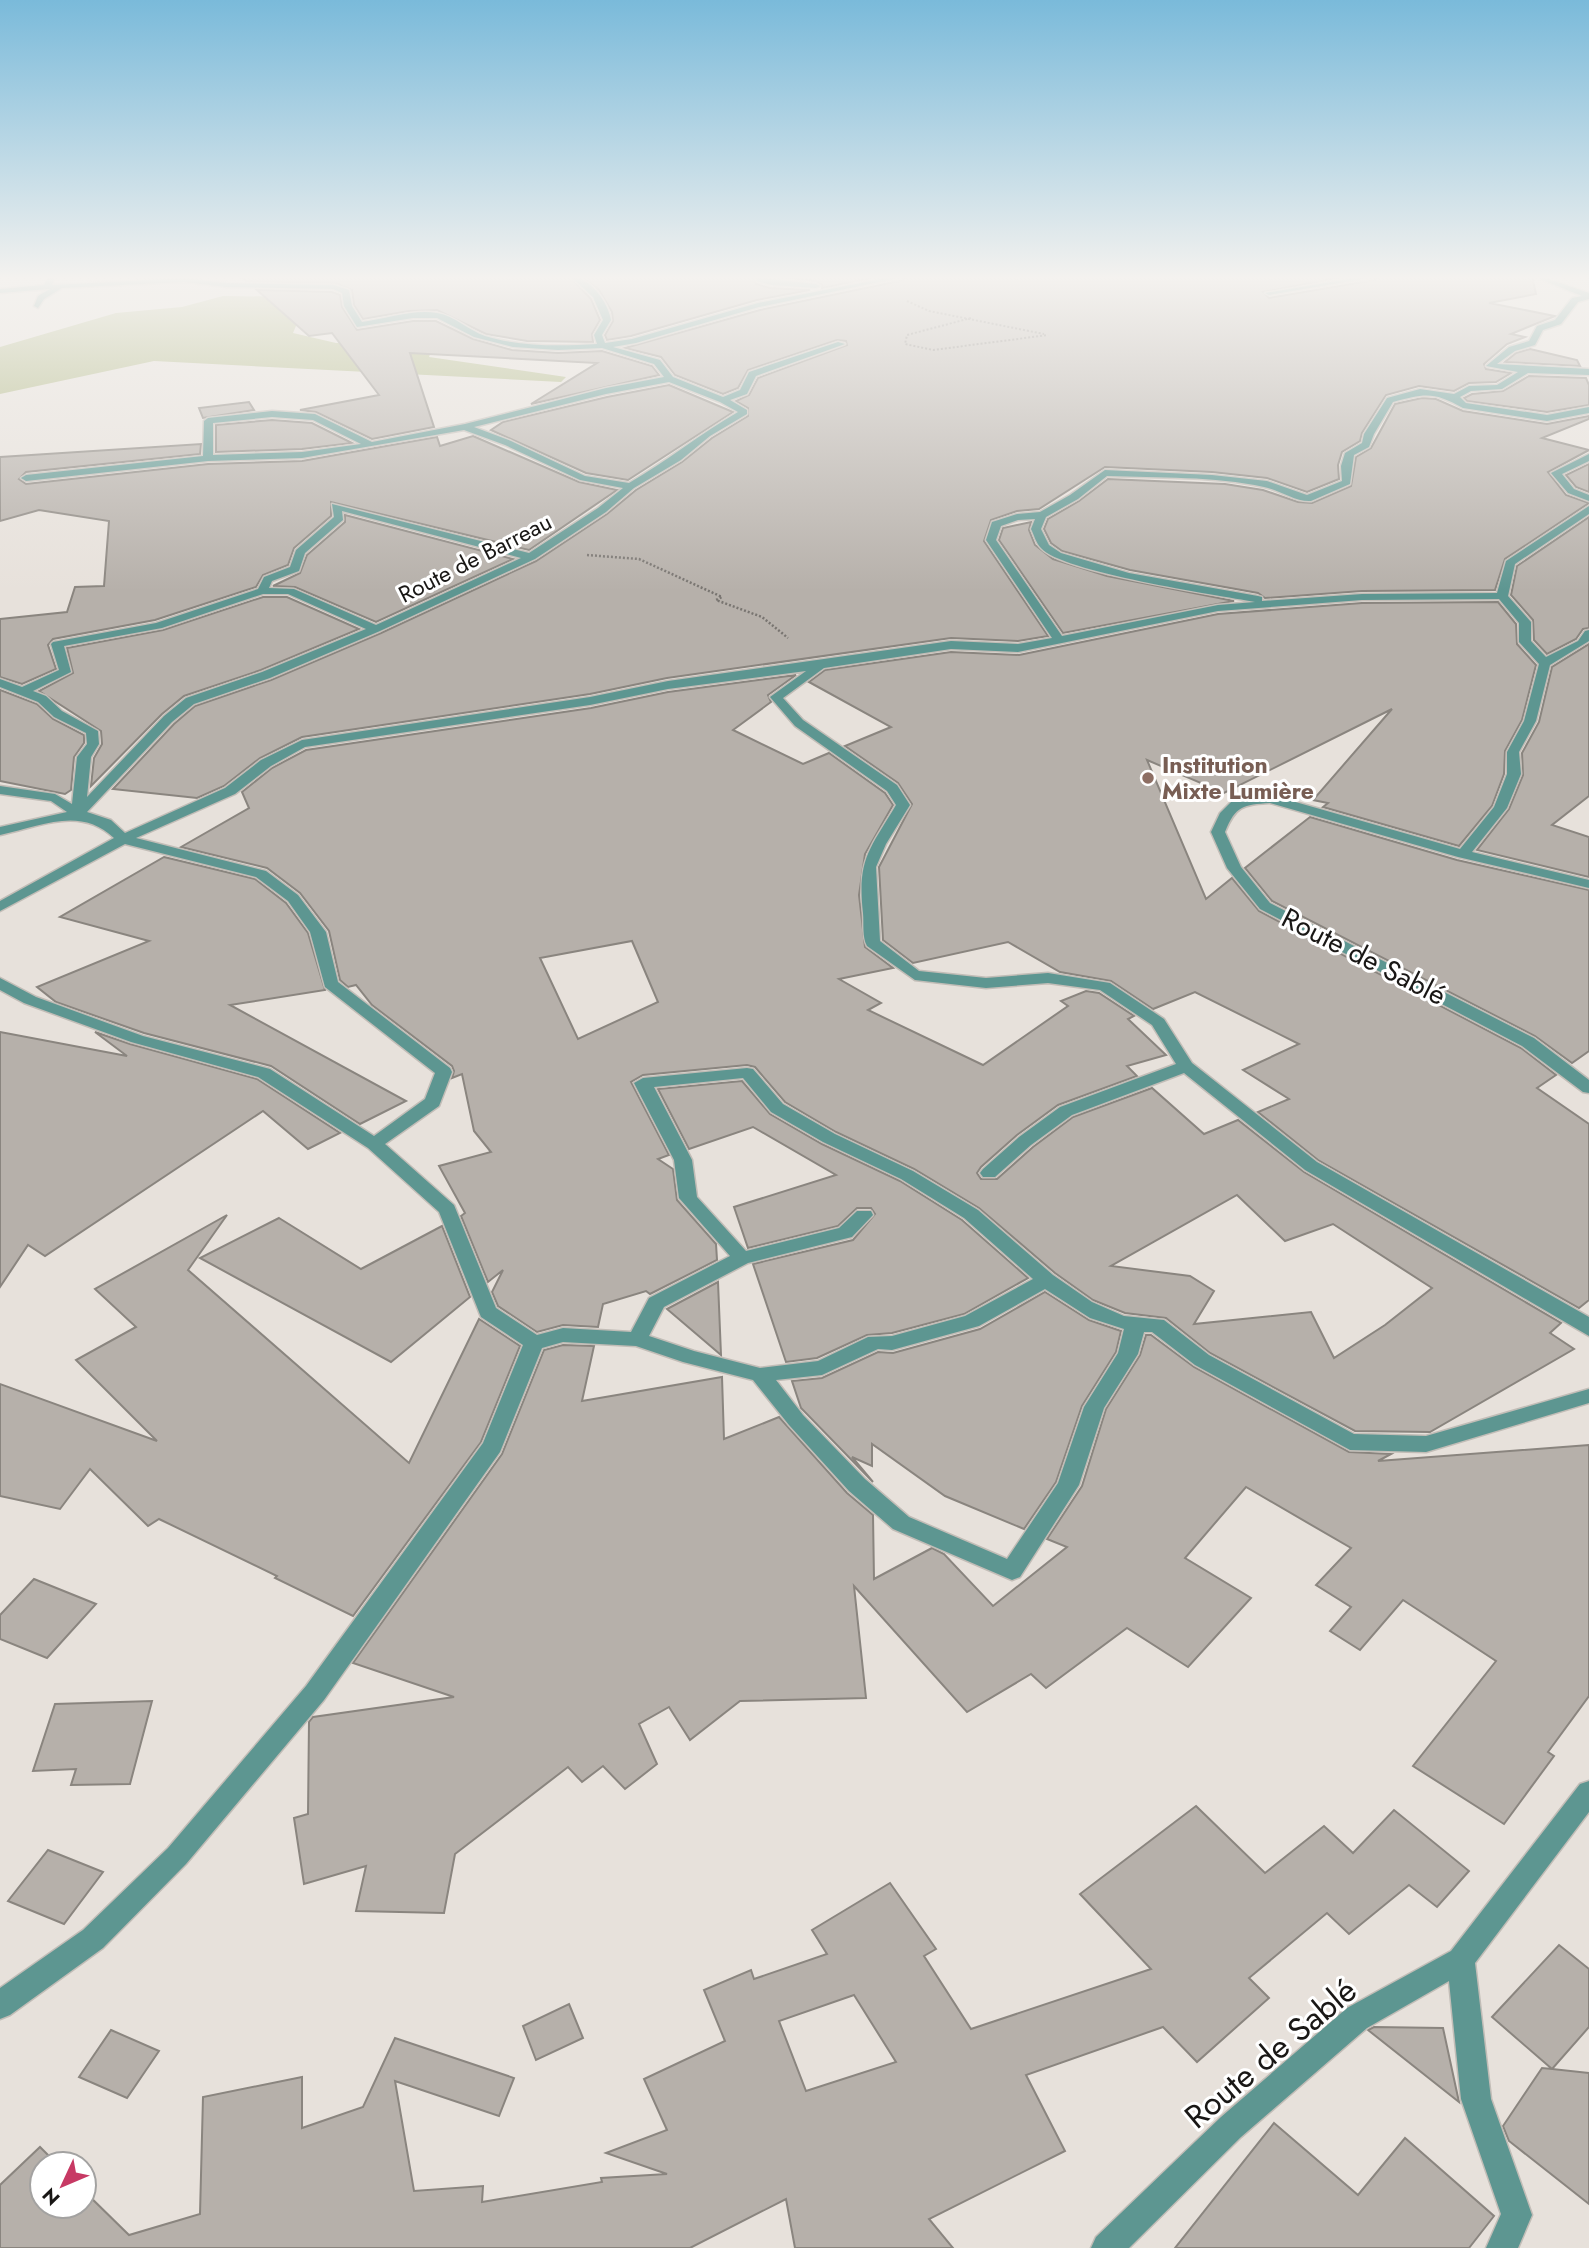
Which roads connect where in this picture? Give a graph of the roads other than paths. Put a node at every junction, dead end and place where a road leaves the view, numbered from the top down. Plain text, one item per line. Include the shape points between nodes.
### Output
1 (655, 382) edge
2 (677, 382) edge
3 (748, 382) edge
4 (1507, 382) edge
5 (1455, 397) junction
6 (723, 400) junction
7 (1589, 410) edge
8 (465, 427) junction
9 (371, 445) junction
10 (1589, 457) edge
11 (208, 458) junction
12 (26, 478) dead end
13 (631, 486) junction
14 (1589, 498) edge
15 (1589, 509) edge
16 (1042, 515) junction
17 (531, 557) junction
18 (262, 591) junction
19 (1502, 596) junction
20 (1279, 603) junction
21 (376, 629) junction
22 (1589, 633) edge
23 (1058, 638) junction
24 (1545, 663) junction
25 (822, 665) junction
26 (0, 683) edge
27 (24, 691) junction
28 (0, 790) edge
29 (78, 814) junction
30 (0, 831) edge
31 (122, 839) junction
32 (1463, 854) junction
33 (1589, 884) edge
34 (0, 907) edge
35 (0, 983) edge
36 (1186, 1066) junction
37 (1589, 1088) edge
38 (374, 1144) junction
39 (989, 1173) dead end
40 (864, 1215) dead end
41 (741, 1258) junction
42 (1046, 1280) junction
43 (1135, 1326) junction
44 (1589, 1329) edge
45 (636, 1339) junction
46 (534, 1343) junction
47 (760, 1375) junction
48 (1589, 1396) edge
49 (1589, 1791) edge
50 (1461, 1960) junction
51 (0, 2005) edge
52 (1107, 2248) edge
53 (1502, 2248) edge

1 - 8 street
2 - 6 street
3 - 6 street via 744,392
4 - 5 street via 1499,387 1469,389
5 - 7 street via 1463,405 1547,418
5 - 16 street via 1420,392 1390,400 1366,445 1350,453 1347,482 1307,499 1267,484 1105,473
6 - 13 street, Route de Barreau via 744,412
8 - 9 street
8 - 13 street via 583,478
9 - 11 street via 302,455
9 - 11 street via 315,417 272,414 208,421
10 - 14 street via 1556,473 1571,491
11 - 12 street
13 - 17 street, Route de Barreau
15 - 19 street via 1510,563
16 - 20 street via 1036,529 1045,547 1057,555 1128,576
16 - 23 street via 996,524 990,540
17 - 18 street via 335,506 339,518 300,552 295,569 268,579
17 - 21 street, Route de Barreau
18 - 21 street via 290,591
18 - 27 street via 158,626 57,644 65,672
19 - 20 street
19 - 24 street via 1525,622 1525,642
20 - 23 street via 1219,608
21 - 29 street, Route de Barreau via 190,701
22 - 24 street via 1582,643
23 - 25 street via 1018,648 951,645
24 - 32 street via 1530,721 1513,752 1514,774 1500,808
25 - 31 street via 302,744 265,763 230,791
25 - 36 street via 776,697 799,723 891,788 904,805 870,864 872,943 915,975 986,982 1048,978 1104,986 1158,1022
26 - 27 street
27 - 29 street via 92,731 93,744 84,757
28 - 29 street via 55,798
29 - 30 street
29 - 31 street via 106,823
31 - 34 street
31 - 38 street via 261,874 293,898 318,932 331,984 444,1072 433,1102
32 - 33 street, Route de Sablé
32 - 37 street, Route de Sablé via 1271,799 1244,801 1227,810 1218,832 1234,868 1265,906 1528,1042
35 - 38 street via 30,1000 137,1040 264,1073
36 - 39 street via 1066,1111
36 - 44 street via 1311,1166
38 - 46 street via 447,1209 488,1312
40 - 41 street via 845,1233
41 - 42 street via 688,1198 682,1160 643,1083 747,1073 777,1108 907,1175 971,1214
41 - 45 street via 656,1303
42 - 43 street via 1102,1318
42 - 47 street via 972,1321 892,1343 876,1342 822,1368
43 - 47 street via 1128,1354 1094,1407 1068,1485 1012,1571 901,1523 857,1485
43 - 48 street via 1157,1325 1202,1360 1350,1443 1426,1444
45 - 46 street via 563,1335
45 - 47 street
46 - 51 street via 492,1446 315,1693 149,1884 93,1939
49 - 50 street, Route de Sablé
50 - 52 street, Route de Sablé via 1357,2018 1231,2127
50 - 53 street via 1476,2099 1517,2214

